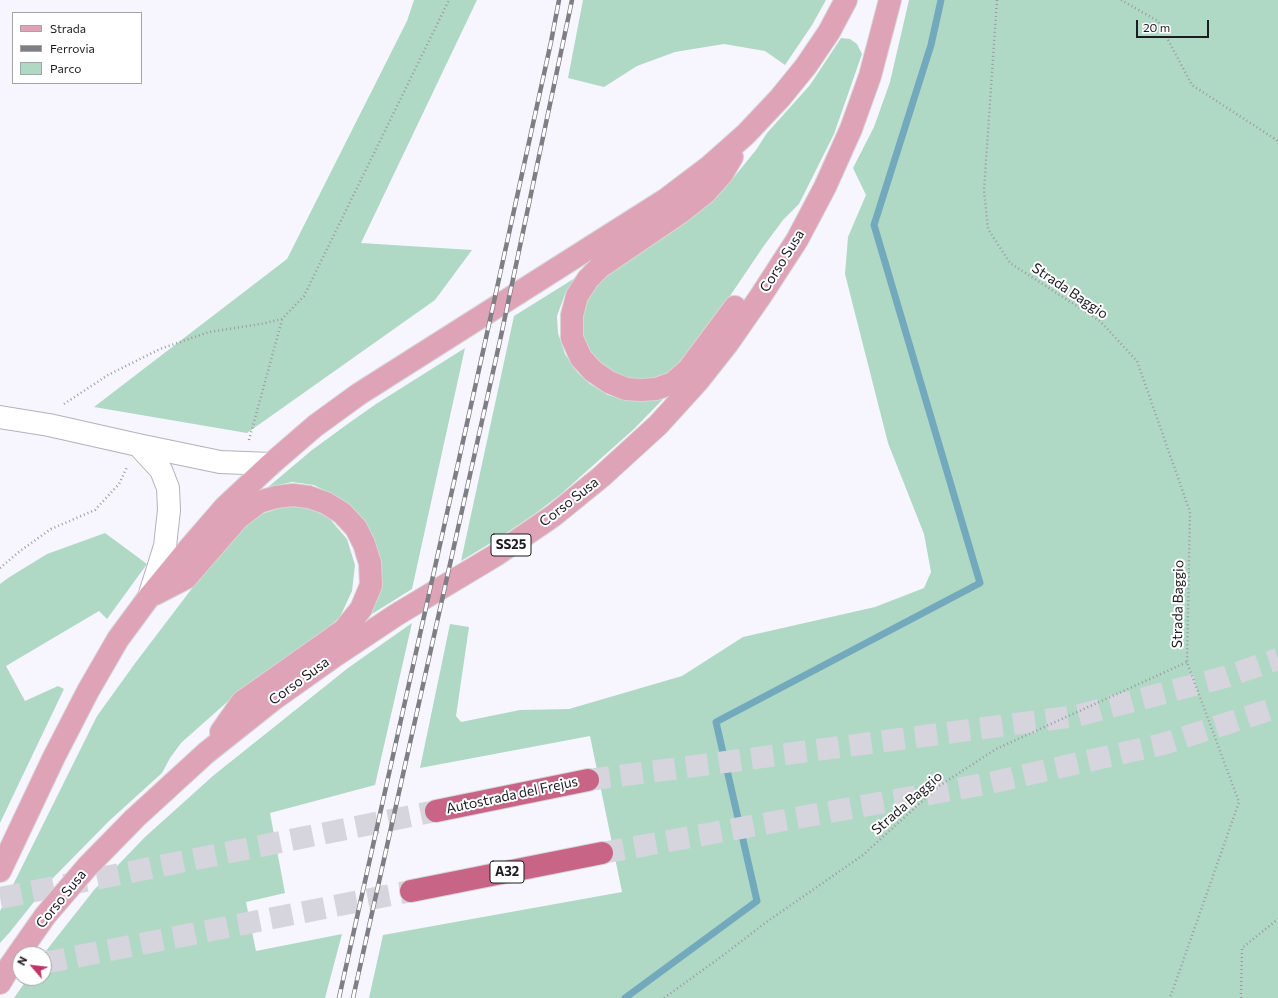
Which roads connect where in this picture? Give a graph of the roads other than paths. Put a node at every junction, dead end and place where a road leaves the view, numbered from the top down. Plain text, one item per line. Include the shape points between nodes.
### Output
1 (846, 0) edge
2 (890, 0) edge
3 (746, 134) junction
4 (797, 240) junction
5 (0, 417) edge
6 (138, 445) junction
7 (271, 464) junction
8 (149, 597) junction
9 (206, 753) junction
10 (588, 780) tunnel mouth
11 (436, 811) tunnel mouth
12 (602, 853) tunnel mouth
13 (0, 871) edge
14 (411, 891) tunnel mouth
15 (0, 983) edge

1 - 3 main road via 829,32 806,66
2 - 4 main road, Corso Susa / SS25 via 870,76 851,129
3 - 4 main road via 722,174 705,193 600,267 588,279 577,296 572,315 572,338 581,358 593,371 626,389 656,389 673,382 688,370 726,321 759,272
3 - 7 main road via 710,166 665,200 359,394 315,426
4 - 9 main road, Corso Susa / SS25 via 744,320 698,381 658,425 601,477 528,533 336,655 274,699
5 - 6 street
6 - 7 street via 220,462
6 - 8 street via 160,470 168,488 169,510 165,546
7 - 8 main road via 225,507
8 - 9 main road via 186,578 238,518 259,502 276,497 293,495 326,503 342,513 356,528 364,544 370,564 371,585 361,609 344,630 242,702
8 - 13 main road via 118,639 88,691
9 - 15 main road, Corso Susa / SS25 via 135,818 87,868 45,916
10 - 11 highway, Autostrada del Frejus
12 - 14 highway, A32

